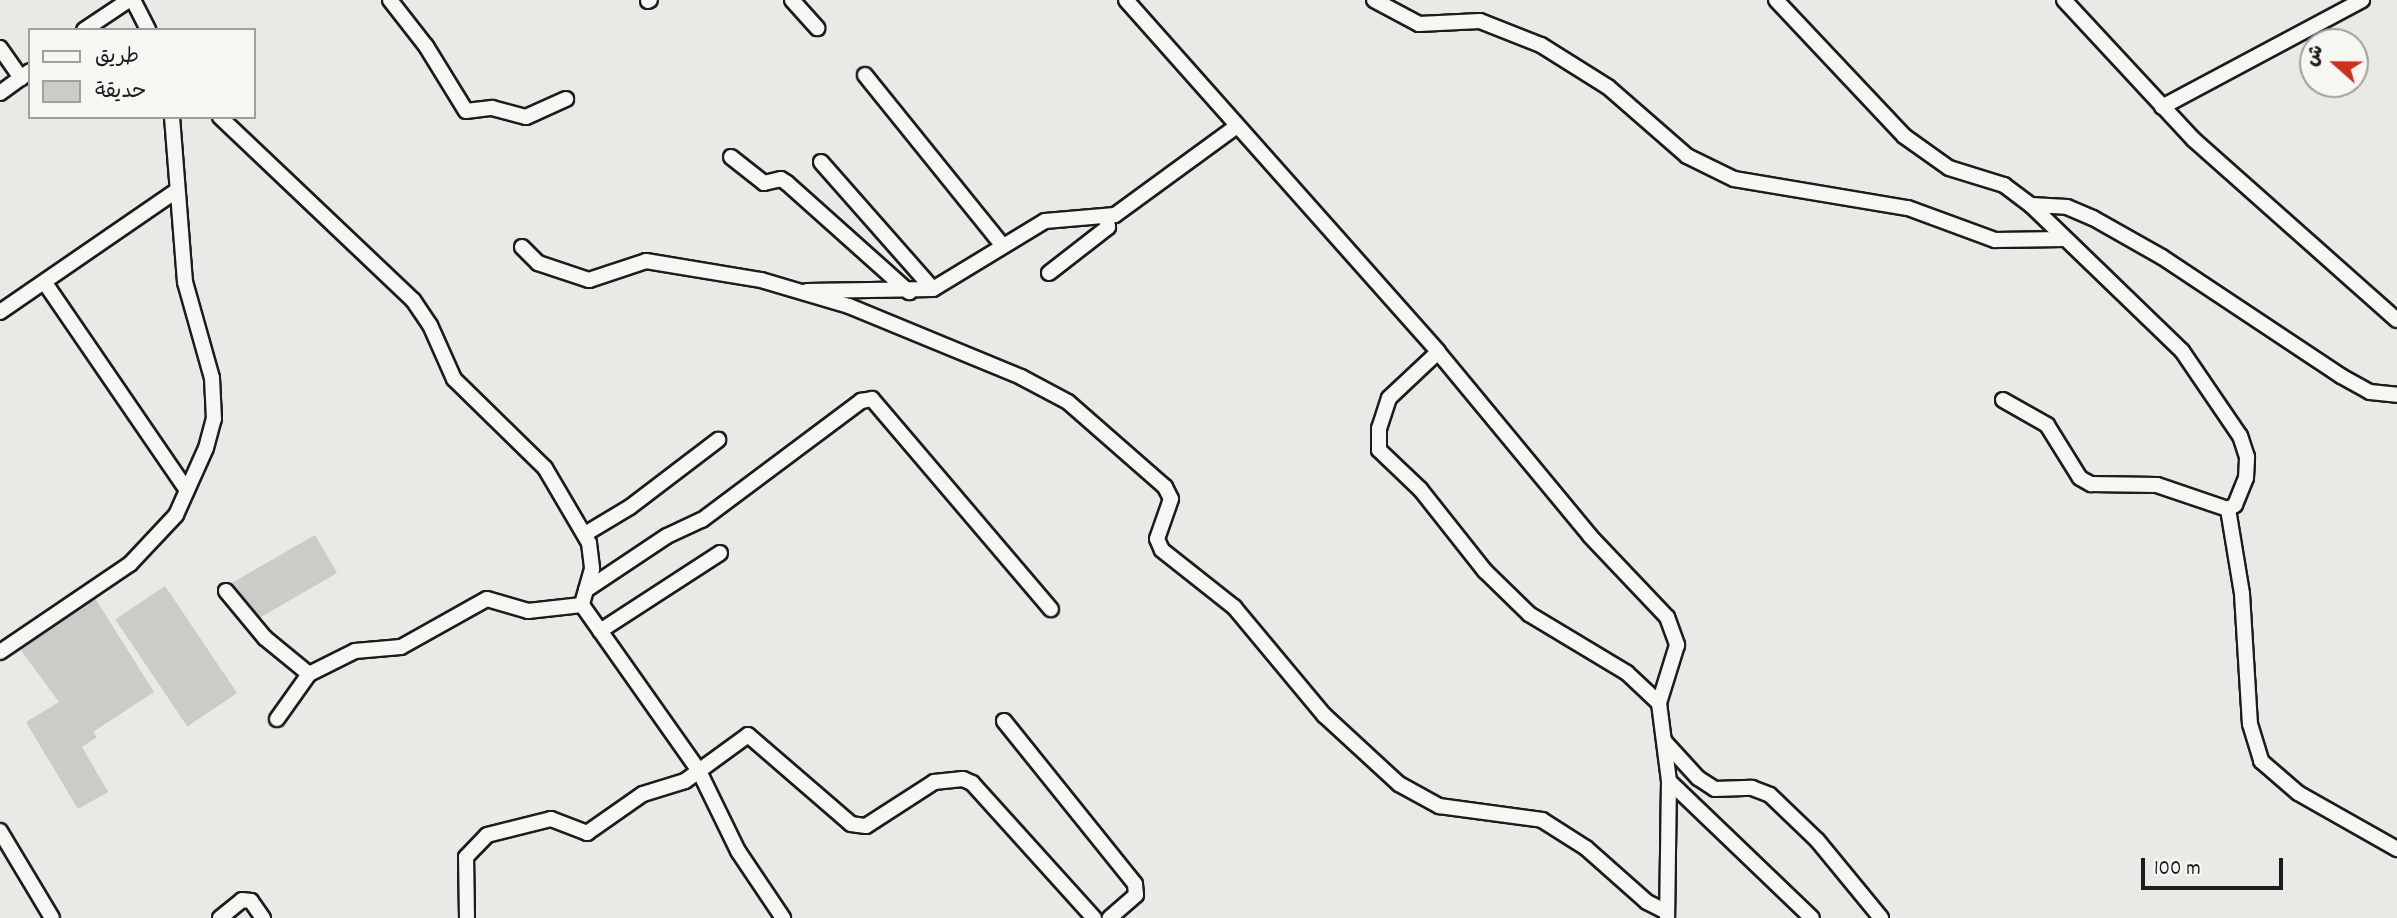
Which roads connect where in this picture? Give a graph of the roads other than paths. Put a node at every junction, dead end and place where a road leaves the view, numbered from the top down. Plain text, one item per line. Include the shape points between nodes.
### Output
1 (131, 0) edge
2 (390, 0) edge
3 (793, 0) edge
4 (1126, 0) edge
5 (1374, 0) edge
6 (1776, 0) edge
7 (2064, 0) edge
8 (2362, 0) edge
9 (87, 28) edge
10 (147, 28) edge
11 (817, 28) dead end
12 (0, 48) edge
13 (25, 74) edge
14 (865, 75) dead end
15 (0, 93) edge
16 (566, 99) dead end
17 (2162, 107) junction
18 (172, 119) edge
19 (222, 119) edge
20 (1237, 126) junction
21 (731, 157) dead end
22 (821, 162) dead end
23 (176, 191) junction
24 (2031, 205) junction
25 (1106, 217) junction
26 (2064, 239) junction
27 (1002, 245) junction
28 (523, 247) dead end
29 (1049, 273) dead end
30 (45, 283) junction
31 (933, 289) junction
32 (802, 292) junction
33 (909, 292) junction
34 (0, 312) edge
35 (2397, 320) edge
36 (1438, 352) junction
37 (2397, 395) edge
38 (2003, 400) dead end
39 (718, 440) dead end
40 (187, 490) junction
41 (2228, 509) junction
42 (585, 534) junction
43 (720, 553) dead end
44 (226, 591) dead end
45 (584, 597) junction
46 (1051, 609) dead end
47 (600, 631) junction
48 (2, 648) edge
49 (309, 674) junction
50 (1659, 703) junction
51 (277, 719) dead end
52 (1004, 721) dead end
53 (1664, 741) junction
54 (699, 771) junction
55 (1670, 781) junction
56 (0, 831) edge
57 (5, 849) edge
58 (2397, 849) edge
59 (1667, 915) edge
60 (52, 918) edge
61 (220, 918) edge
62 (263, 918) edge
63 (467, 918) edge
64 (783, 918) edge
65 (1094, 918) edge
66 (1110, 918) edge
67 (1812, 918) edge
68 (1881, 918) edge

1 - 9 street
1 - 10 street
2 - 16 street via 426,46 466,111 492,108 526,117
3 - 11 street
4 - 20 street
5 - 26 street via 1419,24 1480,21 1541,46 1608,87 1688,156 1734,179 1908,208 1994,240
6 - 24 street via 1904,136 1932,158 2004,185
7 - 17 street
8 - 17 street
12 - 13 street
13 - 15 street
14 - 27 street
17 - 35 street via 2321,257
18 - 23 street
19 - 42 street via 413,300 430,324 454,379 545,468
20 - 25 street via 1124,210
20 - 36 street
21 - 33 street via 764,183 780,179 787,183
22 - 31 street
23 - 30 street
23 - 40 street via 185,282 212,378 214,419
24 - 26 street
24 - 37 street via 2067,207 2093,218 2162,257 2341,376 2370,392
25 - 27 street via 1045,221
25 - 29 street via 1108,228
26 - 41 street via 2103,271 2182,351 2240,436 2248,467 2235,505
27 - 31 street
28 - 32 street via 538,263 589,280 646,261 761,280
30 - 34 street
30 - 40 street
31 - 33 street
32 - 33 street via 834,288
32 - 59 street via 999,367 1068,402 1165,487 1171,499 1157,539 1162,550 1234,607 1324,715 1391,777 1439,806 1542,820 1586,848
36 - 50 street via 1590,536 1667,617 1677,645
36 - 50 street via 1389,398 1379,428 1379,450 1426,495 1485,571 1529,614 1627,673
38 - 41 street via 2047,425 2085,482 2157,485
39 - 42 street via 630,507
40 - 48 street via 176,515 130,564
41 - 58 street via 2242,594 2250,724 2261,761 2298,793
42 - 45 street via 592,569
43 - 47 street
44 - 49 street via 265,638
45 - 46 street via 667,536 702,520 861,401 872,399
45 - 47 street
45 - 49 street via 537,611 487,599 401,647 355,651
47 - 54 street
49 - 51 street
50 - 53 street
52 - 66 street via 1135,884 1136,895
53 - 55 street
53 - 68 street via 1715,789 1752,788 1770,795 1824,848
54 - 63 street via 677,785 643,794 587,833 551,818 487,835 466,857
54 - 64 street via 738,851
54 - 65 street via 748,735 841,816 866,827 934,782 963,779 1027,839
55 - 59 street
55 - 67 street
56 - 57 street
57 - 60 street
61 - 62 street via 242,900 251,901

